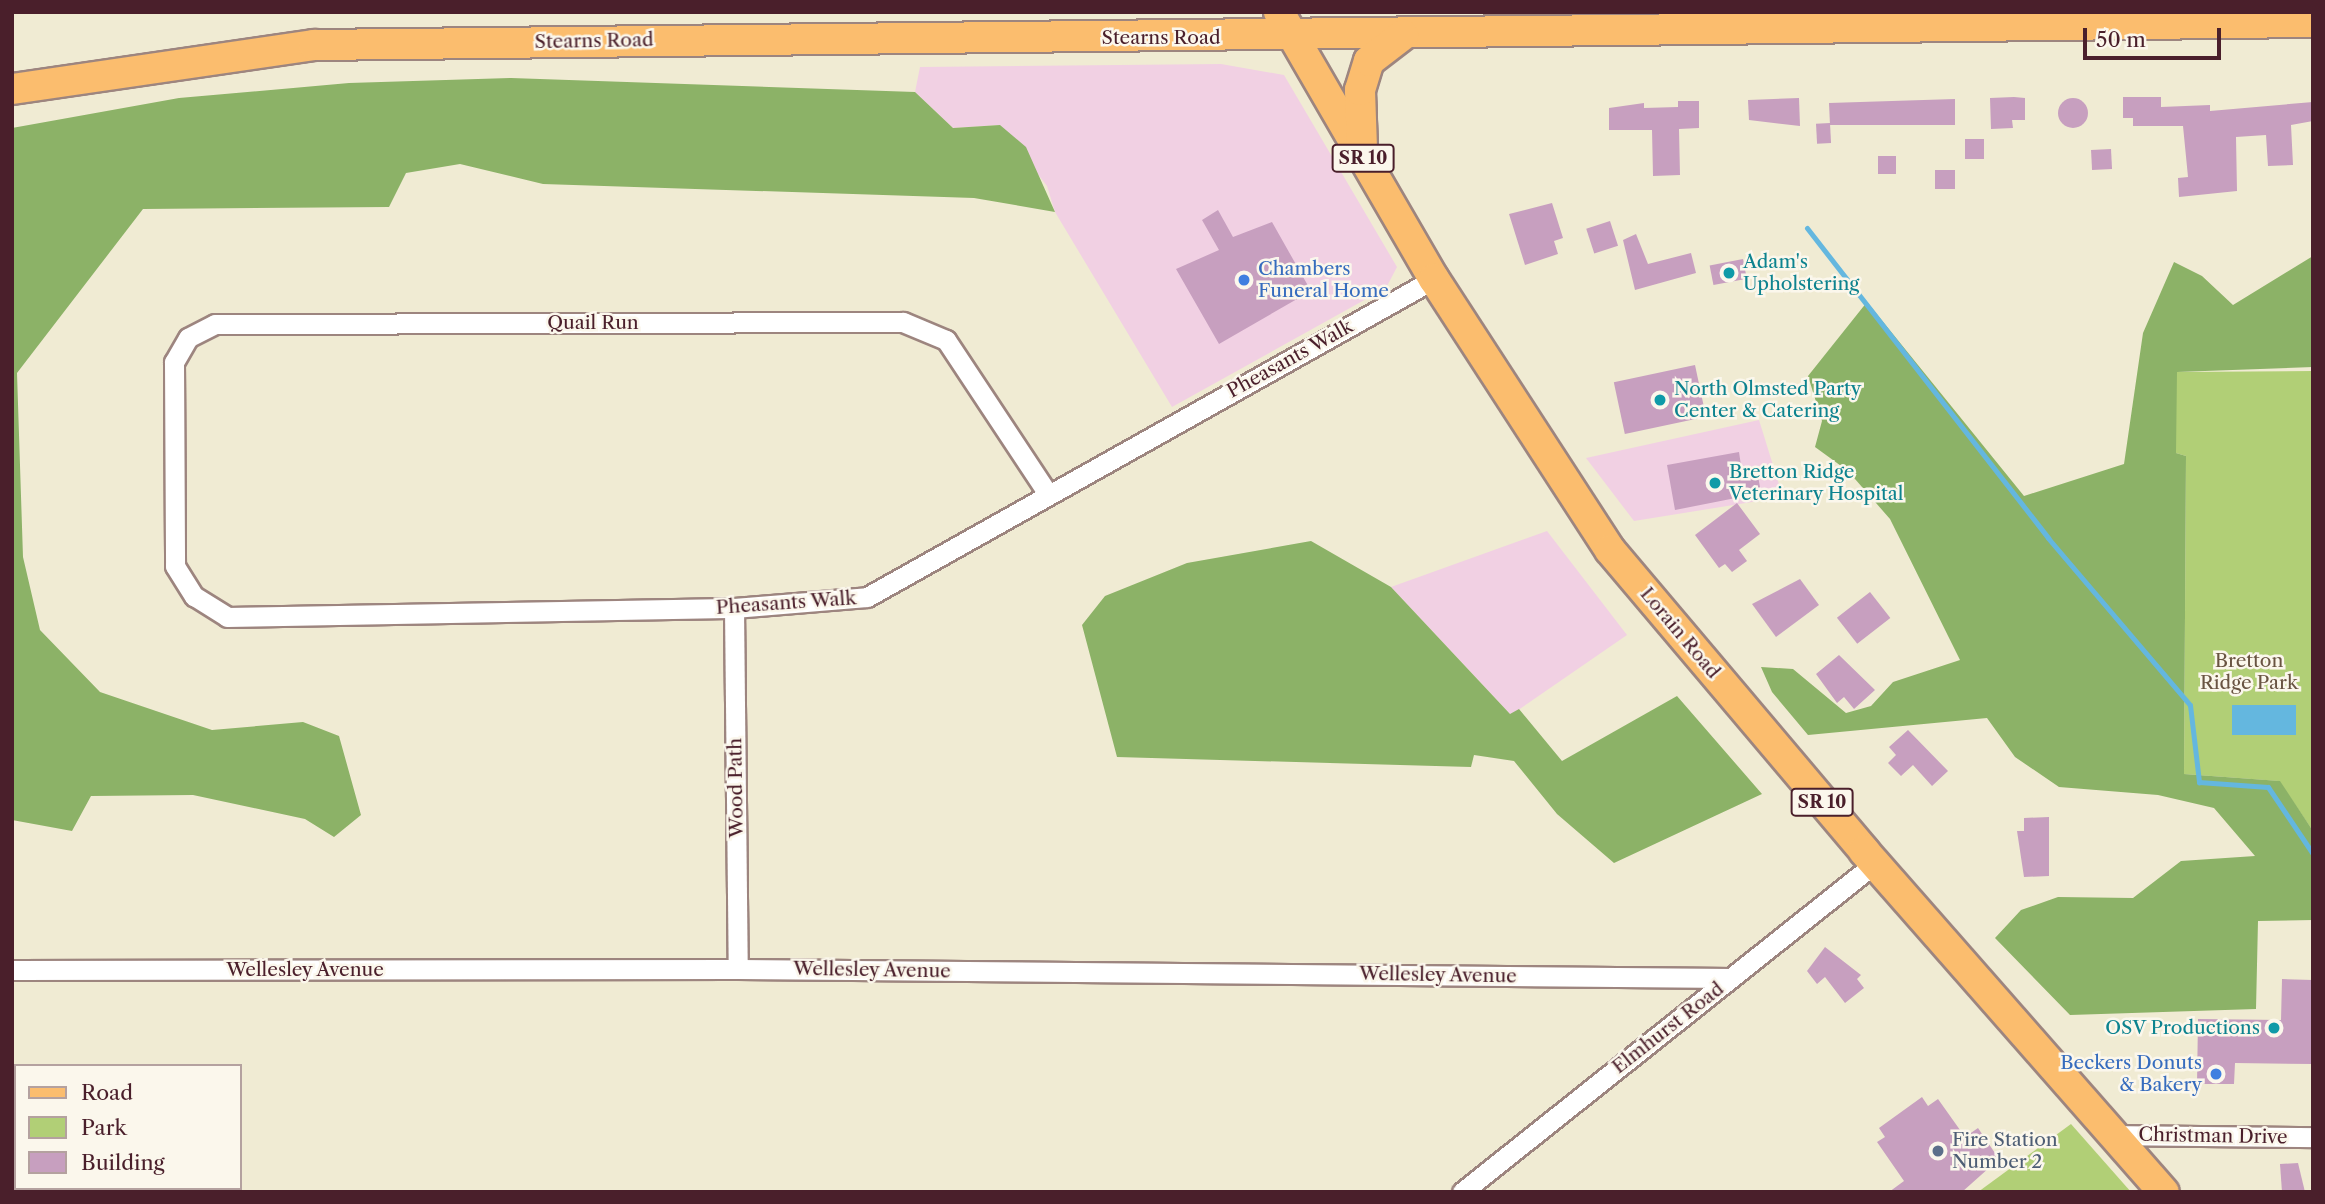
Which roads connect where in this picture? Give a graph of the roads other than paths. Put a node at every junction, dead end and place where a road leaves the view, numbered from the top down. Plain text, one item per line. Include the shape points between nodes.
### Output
1 (1209, 12) edge
2 (2313, 22) edge
3 (1286, 24) edge
4 (1403, 35) junction
5 (1177, 38) junction
6 (12, 89) edge
7 (1364, 159) junction
8 (1434, 279) junction
9 (174, 468) joint
10 (1048, 494) junction
11 (734, 608) junction
12 (1874, 864) junction
13 (738, 969) junction
14 (12, 970) edge
15 (1731, 978) junction
16 (2113, 1135) junction
17 (2313, 1138) edge
18 (1462, 1192) edge
19 (2164, 1192) edge

1 - 5 main road
2 - 4 main road, Stearns Road
3 - 4 main road, Stearns Road
3 - 5 main road, Stearns Road
3 - 7 main road, Lorain Road / SR 10
4 - 7 main road via 1380,47 1360,90
5 - 6 main road, Stearns Road via 314,45
7 - 8 main road, Lorain Road / SR 10
8 - 10 street, Pheasants Walk
8 - 12 main road, Lorain Road / SR 10 via 1610,550
9 - 10 street, Quail Run via 174,362 188,338 215,324 903,322 946,340
9 - 11 street, Pheasants Walk via 175,566 194,596 227,617
10 - 11 street, Pheasants Walk via 867,597
11 - 13 street, Wood Path
12 - 15 street, Elmhurst Road
12 - 16 main road, Lorain Road / SR 10
13 - 14 street, Wellesley Avenue
13 - 15 street, Wellesley Avenue
15 - 18 street, Elmhurst Road
16 - 17 street, Christman Drive
16 - 19 main road, Lorain Road / SR 10

